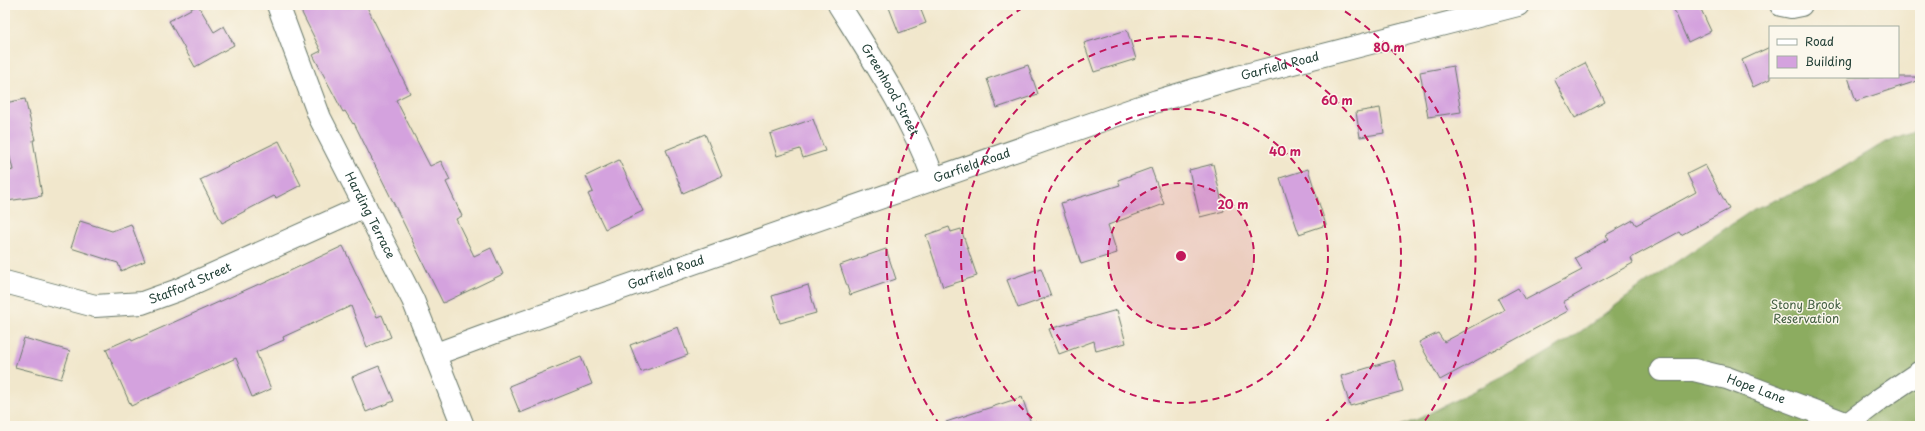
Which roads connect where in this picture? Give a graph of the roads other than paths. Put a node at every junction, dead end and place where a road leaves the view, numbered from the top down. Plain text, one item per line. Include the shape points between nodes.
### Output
1 (278, 5) edge
2 (839, 5) edge
3 (1518, 5) edge
4 (1781, 5) edge
5 (1801, 5) edge
6 (934, 179) junction
7 (365, 206) junction
8 (5, 282) edge
9 (436, 354) junction
10 (1661, 370) dead end
11 (1920, 372) edge
12 (1847, 425) edge
13 (463, 426) edge

1 - 7 street, Harding Terrace via 320,118
2 - 6 street, Greenhood Street via 899,104 924,152
3 - 6 street, Garfield Road via 1209,85
4 - 5 street
6 - 9 street, Garfield Road
7 - 8 street, Stafford Street via 178,290 142,303 95,306
7 - 9 street, Harding Terrace via 405,283
9 - 13 street, Harding Terrace
10 - 12 street, Hope Lane via 1694,370 1727,378
11 - 12 street

